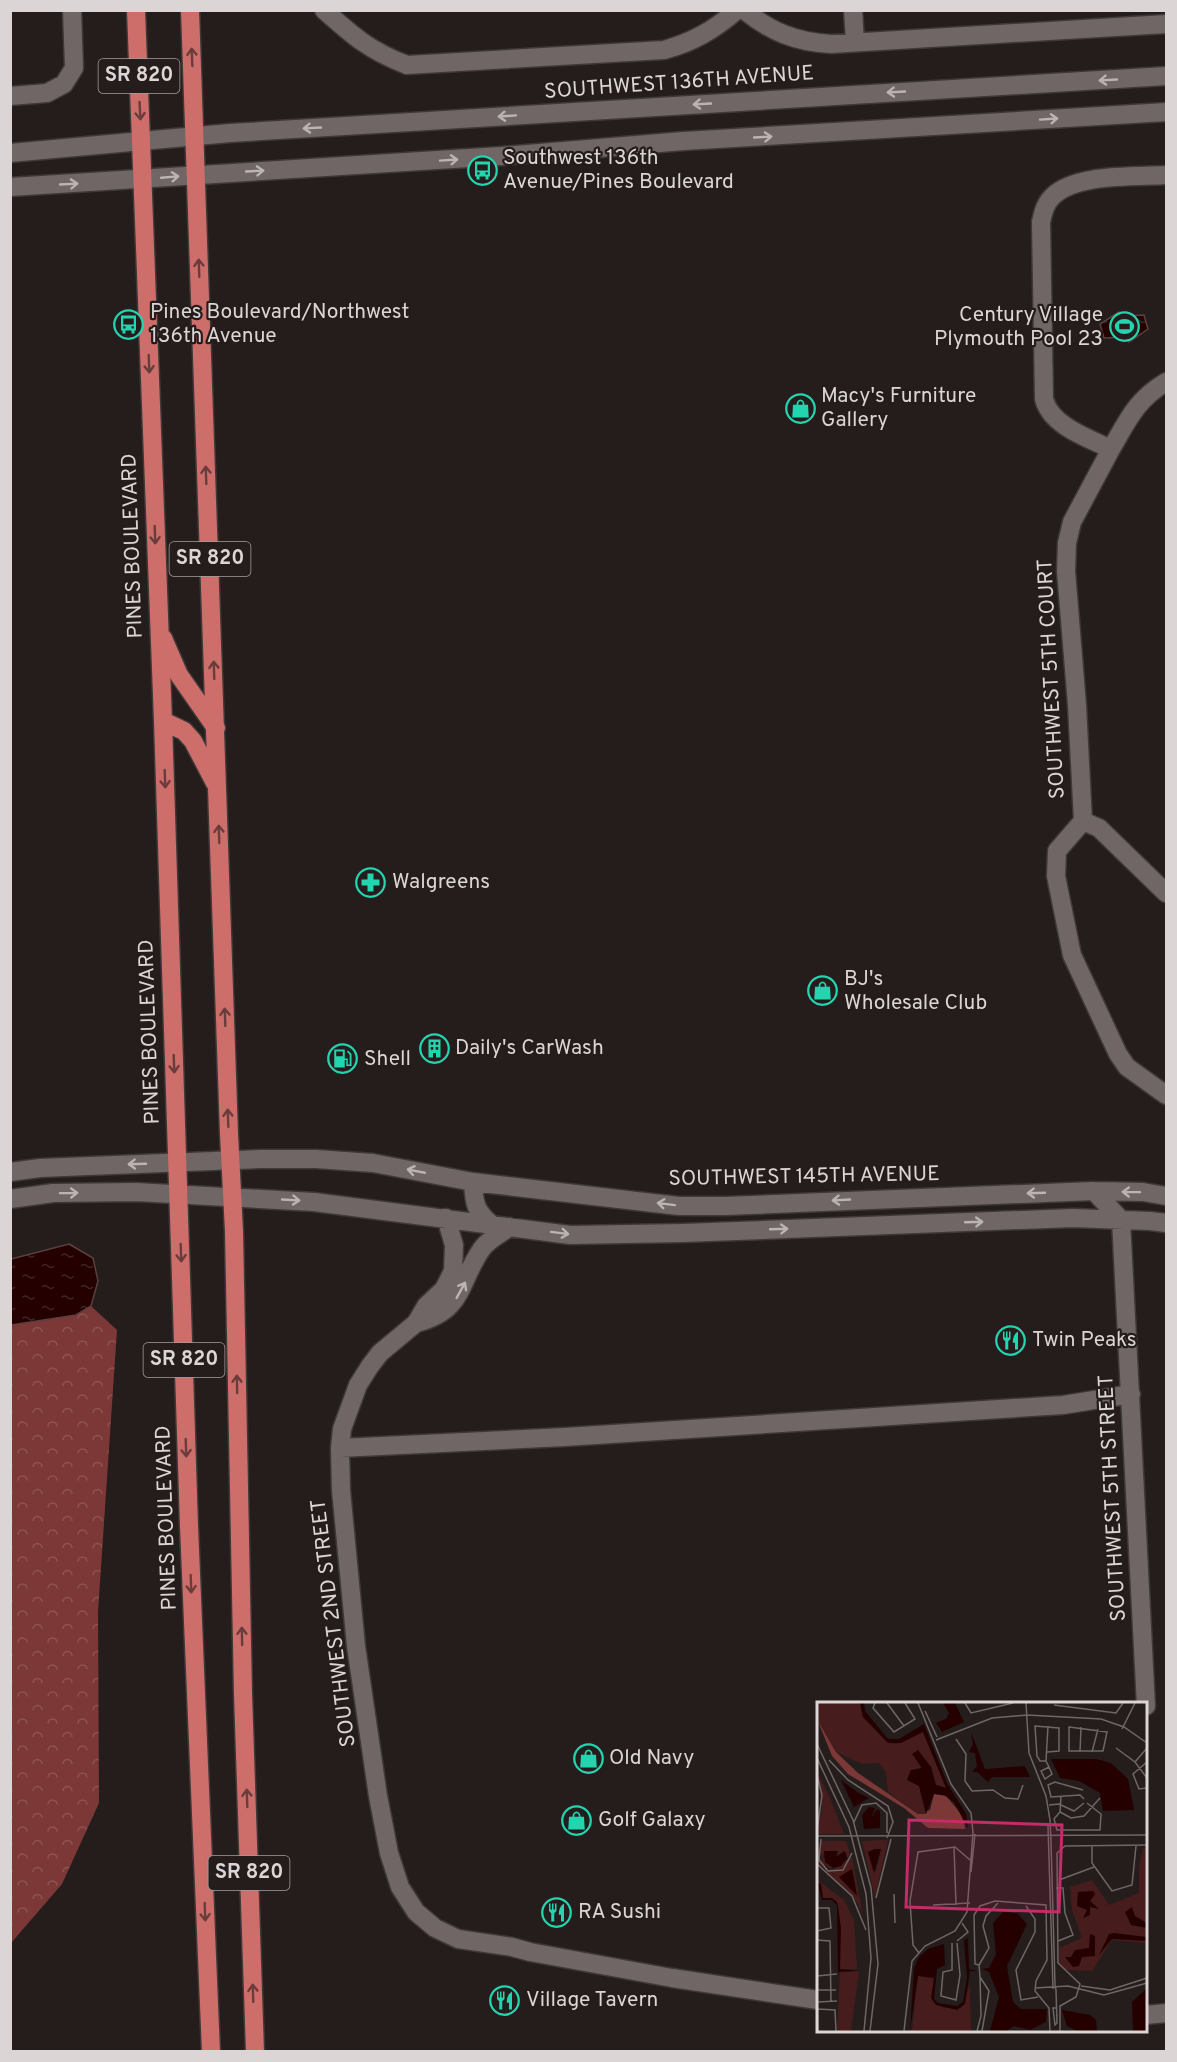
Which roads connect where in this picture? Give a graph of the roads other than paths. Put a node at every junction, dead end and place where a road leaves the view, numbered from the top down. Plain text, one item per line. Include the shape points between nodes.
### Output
1 (72, 10) edge
2 (136, 10) edge
3 (190, 10) edge
4 (324, 10) edge
5 (737, 10) edge
6 (744, 10) edge
7 (853, 10) edge
8 (1167, 24) edge
9 (855, 42) junction
10 (1167, 76) edge
11 (10, 96) edge
12 (1167, 112) edge
13 (195, 136) junction
14 (142, 141) junction
15 (10, 153) edge
16 (196, 175) junction
17 (1167, 175) edge
18 (143, 179) junction
19 (10, 188) edge
20 (1167, 382) edge
21 (1111, 449) junction
22 (159, 628) junction
23 (163, 721) junction
24 (216, 728) junction
25 (218, 788) junction
26 (1083, 821) junction
27 (1167, 893) edge
28 (1167, 1095) edge
29 (230, 1160) junction
30 (177, 1162) junction
31 (10, 1172) edge
32 (473, 1182) junction
33 (1094, 1191) junction
34 (179, 1194) junction
35 (1167, 1196) edge
36 (232, 1197) junction
37 (10, 1199) edge
38 (446, 1218) junction
39 (1121, 1220) junction
40 (1167, 1223) edge
41 (492, 1225) junction
42 (510, 1227) junction
43 (416, 1323) junction
44 (1131, 1394) junction
45 (340, 1449) junction
46 (1146, 1702) edge
47 (817, 2000) edge
48 (1167, 2013) edge
49 (1147, 2015) edge
50 (211, 2052) edge
51 (255, 2052) edge

1 - 11 street via 74,68 64,84 47,93
2 -> 14 highway, PINES BOULEVARD / SR 820
13 -> 3 highway, SR 820
4 - 5 street via 371,49 407,65 664,50 696,40
6 - 9 street via 761,24 797,40
7 - 9 street
8 - 9 street
10 -> 13 street, SOUTHWEST 136TH AVENUE
16 -> 12 street
13 - 14 street, SOUTHWEST 136TH AVENUE
13 - 16 highway, SR 820
14 - 15 street, SOUTHWEST 136TH AVENUE
14 - 18 highway, PINES BOULEVARD / SR 820
18 -> 16 street
24 -> 16 highway, SR 820
17 - 21 street via 1082,180 1052,196 1041,222 1047,409 1062,423
19 -> 18 street
18 -> 22 highway, PINES BOULEVARD / SR 820
20 - 21 street, SOUTHWEST 5TH COURT via 1134,408
21 - 26 street, SOUTHWEST 5TH COURT via 1072,522 1067,543
22 - 23 highway, PINES BOULEVARD / SR 820
22 - 24 highway via 179,675
23 - 25 highway via 184,731 193,741
23 -> 30 highway, PINES BOULEVARD / SR 820
24 - 25 highway, SR 820
29 -> 25 highway, SR 820
26 - 27 street via 1099,828
26 - 28 street via 1057,851 1055,863 1072,955 1118,1054 1127,1067
29 - 30 street, SOUTHWEST 145TH AVENUE
32 -> 29 street, SOUTHWEST 145TH AVENUE via 373,1163
29 - 36 highway, SR 820
30 -> 31 street, SOUTHWEST 145TH AVENUE
30 - 34 highway, PINES BOULEVARD / SR 820
33 -> 32 street, SOUTHWEST 145TH AVENUE via 679,1206
32 - 41 street via 476,1206
35 -> 33 street, SOUTHWEST 145TH AVENUE
33 - 39 street
34 - 36 street
37 -> 34 street via 53,1193
34 -> 50 highway, PINES BOULEVARD / SR 820
36 -> 38 street via 314,1202
51 -> 36 highway, SR 820
38 - 41 street
38 - 43 street, SOUTHWEST 2ND STREET via 454,1245 453,1271
39 - 40 street
42 -> 39 street via 570,1235 1073,1218
39 - 44 street, SOUTHWEST 5TH STREET
41 - 42 street
43 -> 42 street, SOUTHWEST 2ND STREET via 443,1312 459,1295 486,1243
43 - 45 street, SOUTHWEST 2ND STREET via 370,1365 350,1406
44 - 45 street via 1063,1405
44 - 46 street, SOUTHWEST 5TH STREET
45 - 47 street, SOUTHWEST 2ND STREET via 357,1646 378,1796 400,1887 416,1912 435,1928 458,1939
48 - 49 street

